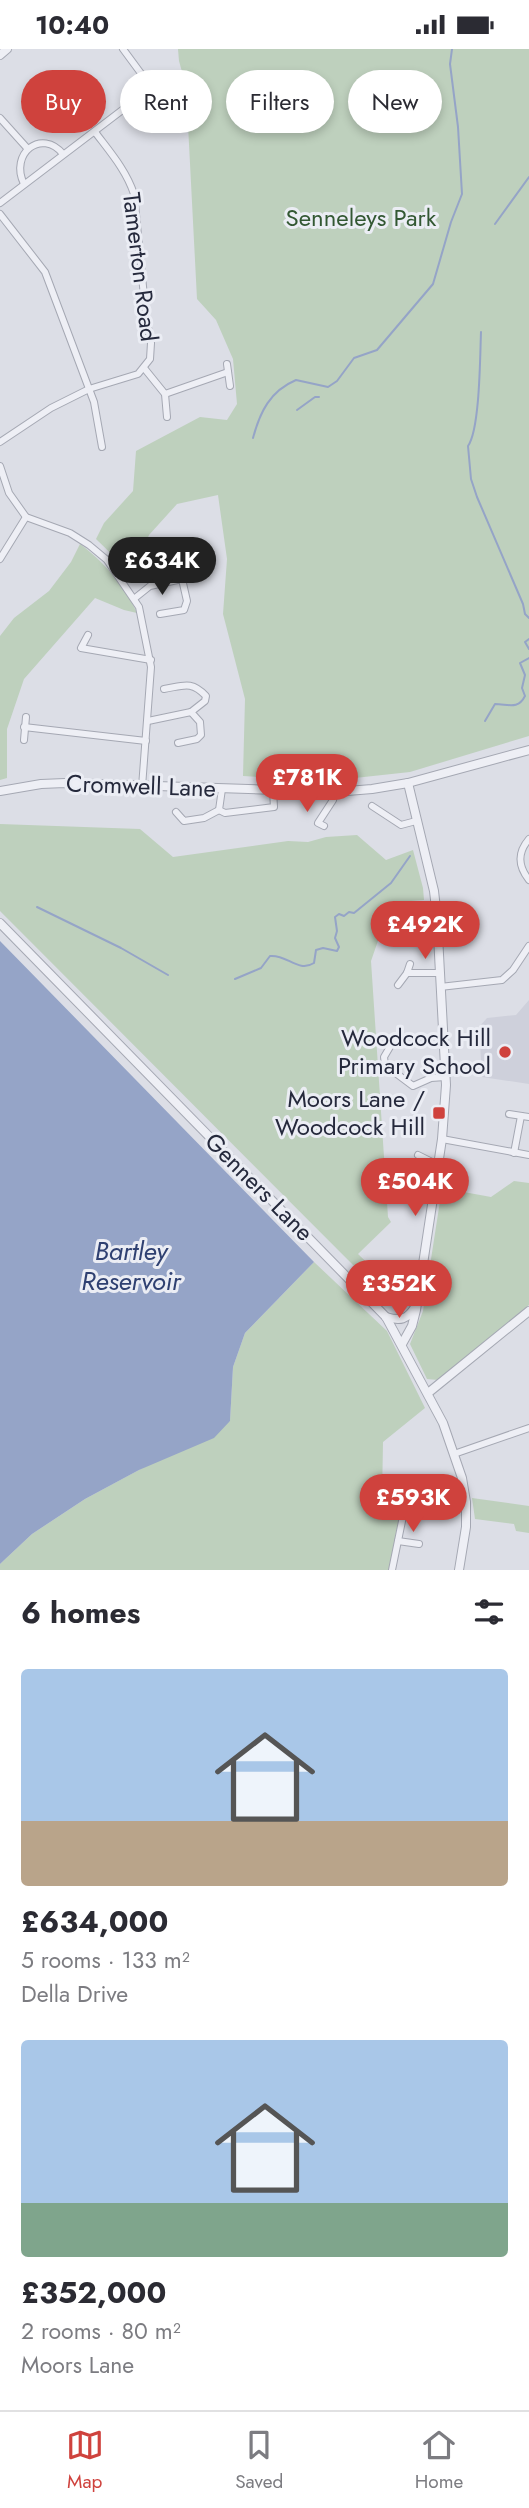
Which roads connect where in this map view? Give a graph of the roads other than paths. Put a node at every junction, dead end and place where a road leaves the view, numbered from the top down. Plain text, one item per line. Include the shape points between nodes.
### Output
1 (6, 49) edge
2 (123, 49) edge
3 (0, 55) edge
4 (138, 70) edge
5 (120, 112) edge
6 (0, 118) edge
7 (106, 123) edge
8 (94, 133) edge
9 (96, 133) edge
10 (27, 148) junction
11 (63, 154) junction
12 (24, 184) junction
13 (0, 203) edge
14 (0, 214) edge
15 (228, 363) dead end
16 (144, 368) junction
17 (228, 372) junction
18 (230, 386) dead end
19 (89, 389) junction
20 (164, 394) junction
21 (167, 417) dead end
22 (101, 434) junction
23 (110, 434) dead end
24 (0, 442) edge
25 (102, 447) dead end
26 (0, 466) edge
27 (26, 517) junction
28 (154, 556) dead end
29 (0, 559) edge
30 (182, 579) junction
31 (135, 598) junction
32 (160, 614) dead end
33 (88, 635) dead end
34 (151, 660) junction
35 (164, 689) dead end
36 (191, 712) junction
37 (26, 717) dead end
38 (148, 721) junction
39 (24, 727) junction
40 (24, 740) dead end
41 (146, 741) junction
42 (178, 743) dead end
43 (529, 750) edge
44 (408, 783) junction
45 (142, 787) junction
46 (222, 789) junction
47 (0, 791) edge
48 (273, 791) junction
49 (335, 792) junction
50 (372, 806) dead end
51 (219, 810) junction
52 (176, 813) dead end
53 (416, 821) junction
54 (324, 826) dead end
55 (529, 839) edge
56 (529, 880) edge
57 (0, 923) edge
58 (529, 946) edge
59 (410, 964) dead end
60 (407, 973) junction
61 (440, 973) junction
62 (398, 985) dead end
63 (440, 987) junction
64 (394, 1040) dead end
65 (445, 1077) junction
66 (509, 1114) dead end
67 (521, 1116) junction
68 (529, 1117) edge
69 (442, 1139) junction
70 (514, 1153) junction
71 (418, 1155) dead end
72 (529, 1155) edge
73 (438, 1165) junction
74 (417, 1301) junction
75 (529, 1311) edge
76 (386, 1317) junction
77 (402, 1345) junction
78 (428, 1393) junction
79 (529, 1428) edge
80 (454, 1454) junction
81 (408, 1492) dead end
82 (406, 1504) junction
83 (425, 1508) dead end
84 (398, 1541) junction
85 (419, 1544) dead end
86 (392, 1570) edge
87 (459, 1570) edge

1 - 3 street
2 - 4 street
5 - 7 street
6 - 10 street
8 - 11 street
9 - 16 street, Tamerton Road via 120,164 134,194 151,343
10 - 11 street via 47,144 57,146
10 - 12 street via 19,166
11 - 12 street
12 - 13 street
14 - 19 street via 44,272
15 - 17 street
16 - 19 street
16 - 20 street
17 - 18 street
17 - 20 street
19 - 22 street
19 - 24 street
20 - 21 street
22 - 23 street
22 - 25 street
26 - 27 street via 9,493
27 - 29 street
27 - 31 street via 89,545
28 - 30 street via 176,551 193,557 198,563
30 - 31 street via 150,586
30 - 32 street via 187,601 184,610
31 - 34 street
33 - 34 street via 80,648
34 - 38 street
35 - 36 street via 189,684 198,687 205,701
36 - 38 street
36 - 42 street via 200,722 201,735
37 - 39 street
38 - 41 street
39 - 40 street
39 - 41 street
41 - 45 street
43 - 44 street, Cromwell Lane
44 - 49 street, Cromwell Lane
44 - 53 street
45 - 46 street, Cromwell Lane
45 - 47 street, Cromwell Lane via 41,784
46 - 48 street, Cromwell Lane
46 - 51 street
48 - 49 street, Cromwell Lane
48 - 51 street via 274,807 238,813
49 - 54 street via 318,823
50 - 53 street via 401,825
51 - 52 street via 184,821
53 - 61 street via 434,891
55 - 56 street via 520,857 520,867
57 - 76 street, Genners Lane
58 - 63 street via 502,980
59 - 60 street
60 - 61 street
60 - 62 street
61 - 63 street
63 - 65 street
64 - 65 street via 384,1057 385,1065 413,1086
65 - 69 street
66 - 67 street
67 - 68 street
67 - 70 street
69 - 70 street
69 - 73 street
70 - 72 street
71 - 73 street
73 - 74 street
74 - 76 street via 402,1320
74 - 77 street
75 - 78 street
76 - 77 street, Genners Lane
77 - 78 street, Genners Lane
78 - 80 street, Genners Lane
79 - 80 street
80 - 87 street, Genners Lane via 466,1502
81 - 82 street
82 - 83 street
82 - 84 street
84 - 85 street
84 - 86 street

